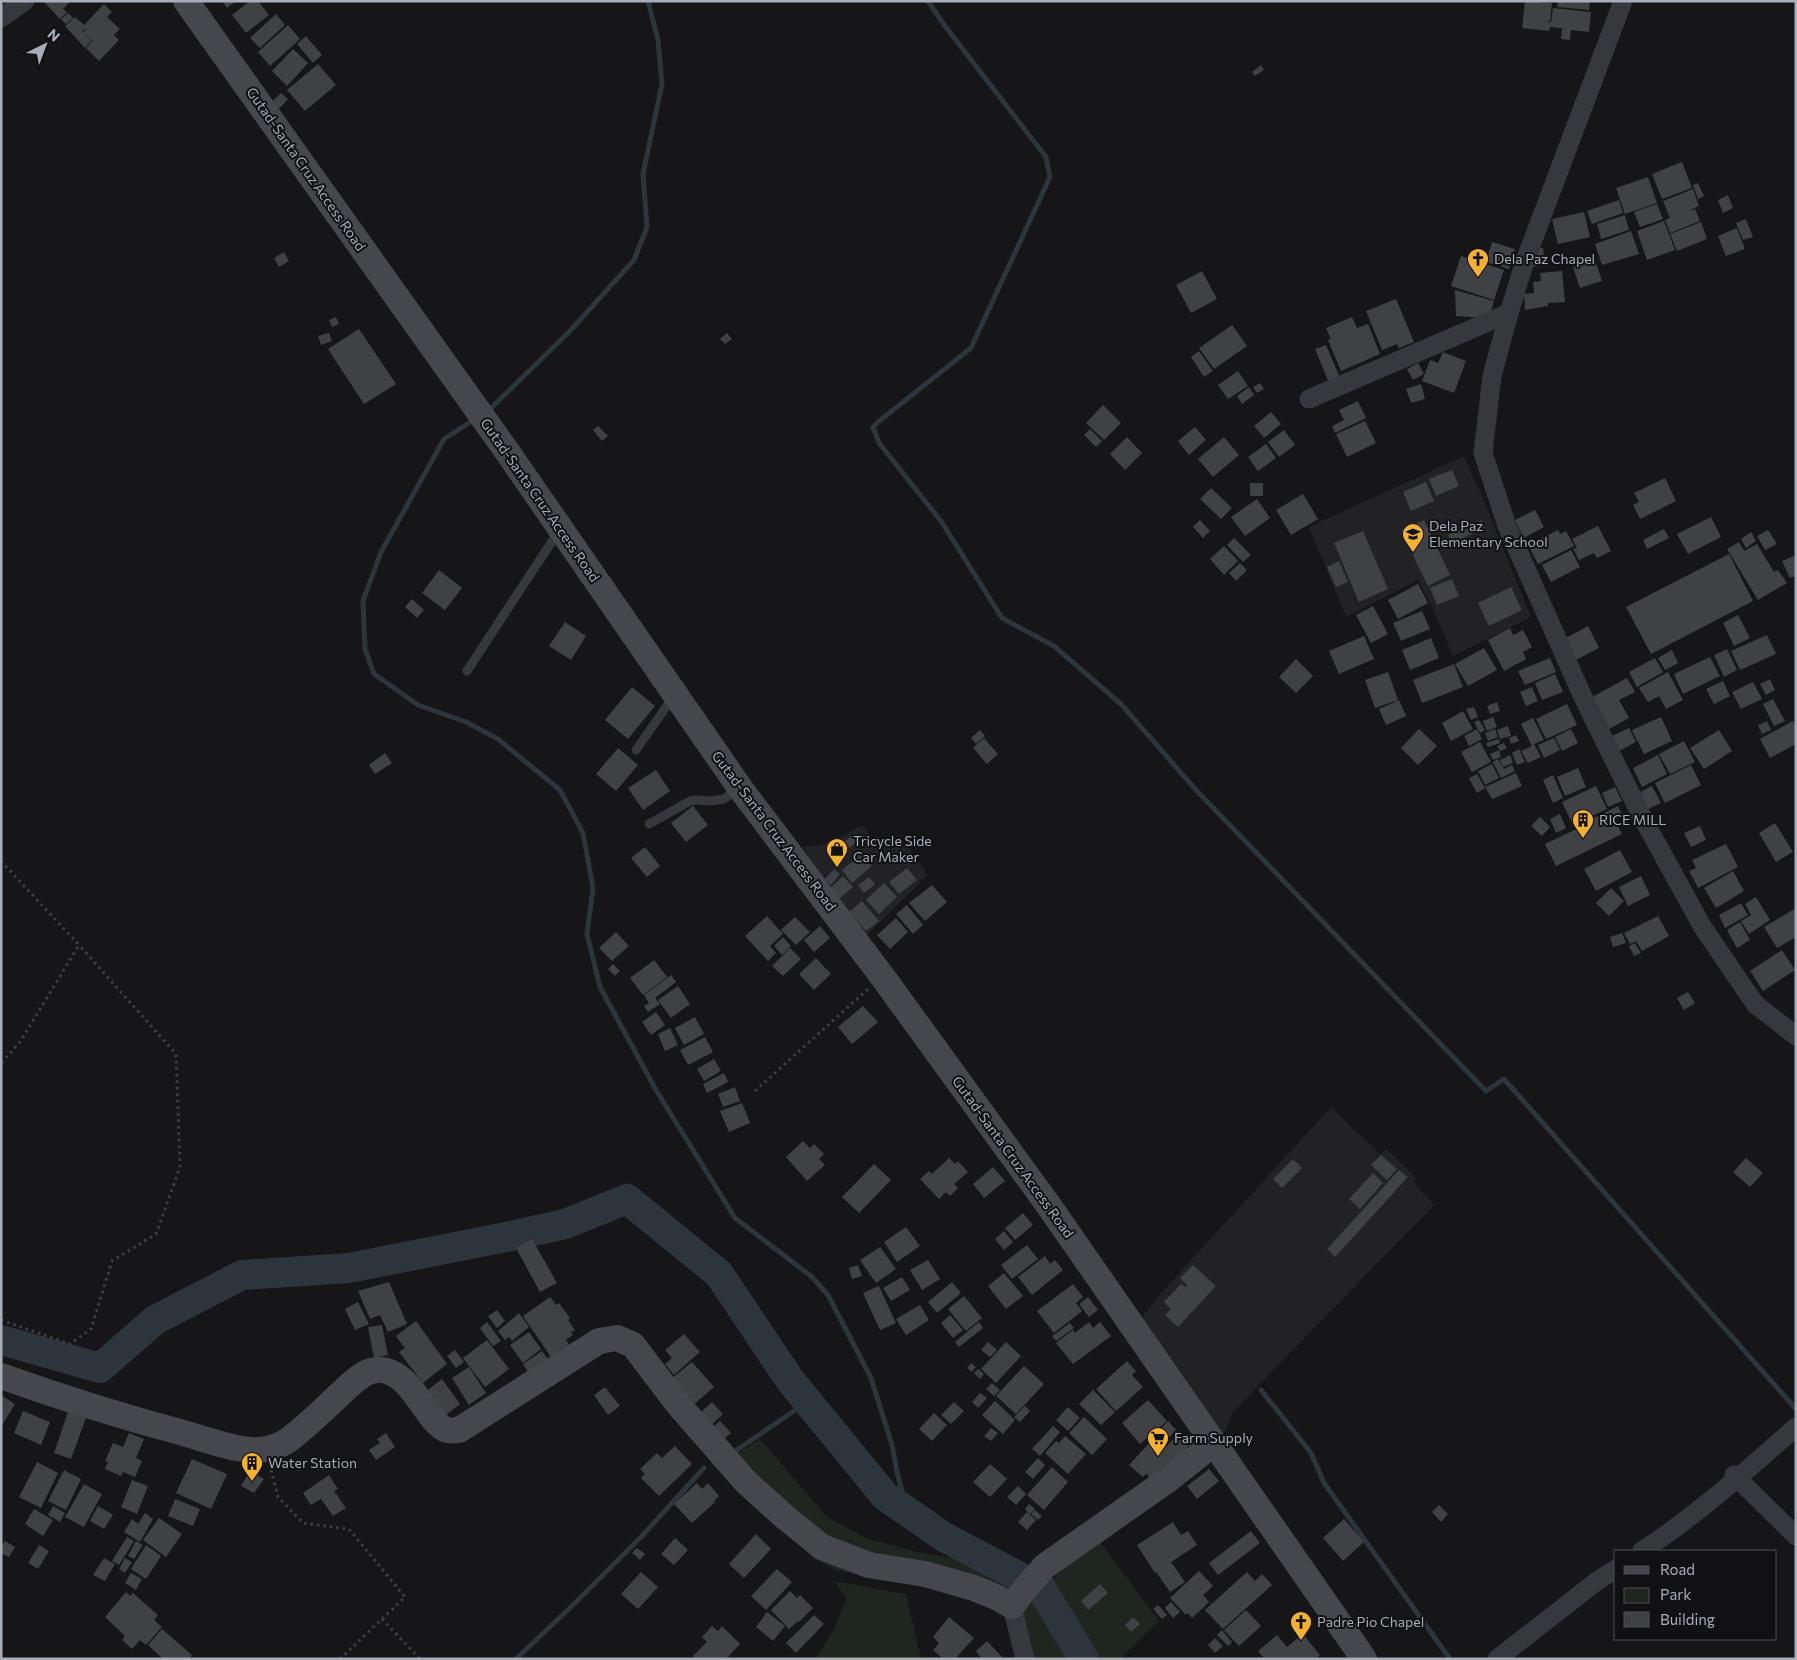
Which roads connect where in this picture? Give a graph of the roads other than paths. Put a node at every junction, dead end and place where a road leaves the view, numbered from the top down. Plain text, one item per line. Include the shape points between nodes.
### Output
1 (25, 1) edge
2 (186, 1) edge
3 (1623, 1) edge
4 (1, 18) edge
5 (1509, 313) junction
6 (1309, 399) dead end
7 (560, 529) junction
8 (467, 671) dead end
9 (675, 694) junction
10 (636, 750) dead end
11 (740, 788) junction
12 (649, 824) dead end
13 (1796, 1036) edge
14 (1, 1376) edge
15 (1796, 1427) edge
16 (1214, 1443) junction
17 (1736, 1477) junction
18 (1796, 1536) edge
19 (1644, 1550) edge
20 (1614, 1570) edge
21 (1018, 1598) junction
22 (1025, 1659) edge
23 (1364, 1659) edge
24 (1497, 1659) edge

1 - 4 street
2 - 7 main road, Gutad-Santa Cruz Access Road
3 - 5 street via 1525,261
5 - 6 street
5 - 13 street via 1492,376 1482,454 1507,526 1583,697 1641,815 1702,926 1755,1004
7 - 8 lane
7 - 9 main road, Gutad-Santa Cruz Access Road
9 - 10 lane
9 - 11 main road, Gutad-Santa Cruz Access Road
11 - 12 lane via 724,799 690,801
11 - 16 main road, Gutad-Santa Cruz Access Road via 1049,1206
14 - 21 main road via 156,1426 244,1449 266,1450 287,1441 366,1372 379,1370 404,1380 436,1422 452,1431 459,1430 599,1341 617,1338 633,1345 677,1403 746,1482 822,1547 869,1565 926,1574 998,1598
15 - 17 street
16 - 21 main road via 1169,1479 1045,1566
16 - 23 main road, Gutad-Santa Cruz Access Road
17 - 18 street
17 - 19 street via 1668,1534
20 - 24 street
21 - 22 street

